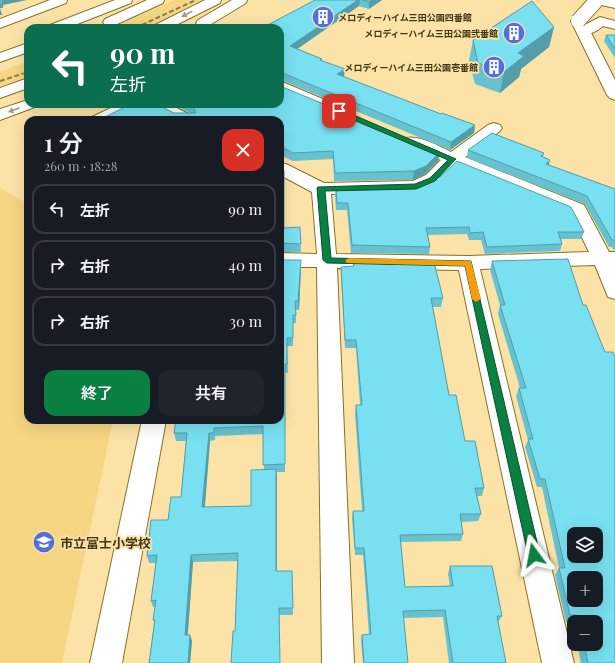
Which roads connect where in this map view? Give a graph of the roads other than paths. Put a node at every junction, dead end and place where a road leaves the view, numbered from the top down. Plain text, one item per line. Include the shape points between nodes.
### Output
1 (61, 0) edge
2 (126, 0) edge
3 (138, 0) edge
4 (158, 0) edge
5 (215, 0) edge
6 (597, 0) edge
7 (236, 3) edge
8 (615, 4) edge
9 (0, 24) edge
10 (65, 24) edge
11 (87, 24) edge
12 (105, 24) edge
13 (168, 24) edge
14 (192, 24) edge
15 (201, 24) edge
16 (615, 25) edge
17 (581, 26) junction
18 (24, 40) edge
19 (0, 49) edge
20 (24, 49) edge
21 (24, 55) edge
22 (0, 58) edge
23 (0, 64) edge
24 (24, 84) edge
25 (284, 88) edge
26 (0, 93) edge
27 (24, 93) edge
28 (615, 95) edge
29 (0, 102) edge
30 (24, 106) edge
31 (124, 108) edge
32 (165, 108) edge
33 (332, 108) edge
34 (0, 115) edge
35 (106, 116) edge
36 (180, 116) edge
37 (494, 128) dead end
38 (396, 135) edge
39 (452, 159) junction
40 (284, 170) edge
41 (321, 188) junction
42 (608, 258) edge
43 (284, 260) edge
44 (327, 260) junction
45 (468, 263) junction
46 (615, 292) edge
47 (153, 424) edge
48 (106, 663) edge
49 (338, 663) edge
50 (558, 663) edge

1 - 9 street
2 - 10 street
3 - 11 street
4 - 12 street
5 -> 13 street
6 - 8 street
6 - 17 street, bridge
7 - 14 street
7 - 15 street
16 - 17 street via 600,21 592,28
17 - 28 street
18 - 19 street
20 - 22 street
21 - 23 street
24 - 26 street
25 - 33 street
27 - 29 street
30 -> 34 street
31 - 35 street
32 - 36 street
37 - 39 street
38 - 39 street
39 - 41 street via 432,179 416,186
39 - 42 street via 577,209
40 - 41 street
41 - 44 street
42 - 45 street
42 - 46 street
43 - 44 street
44 - 45 street
44 - 49 street
45 - 50 street
47 - 48 street

